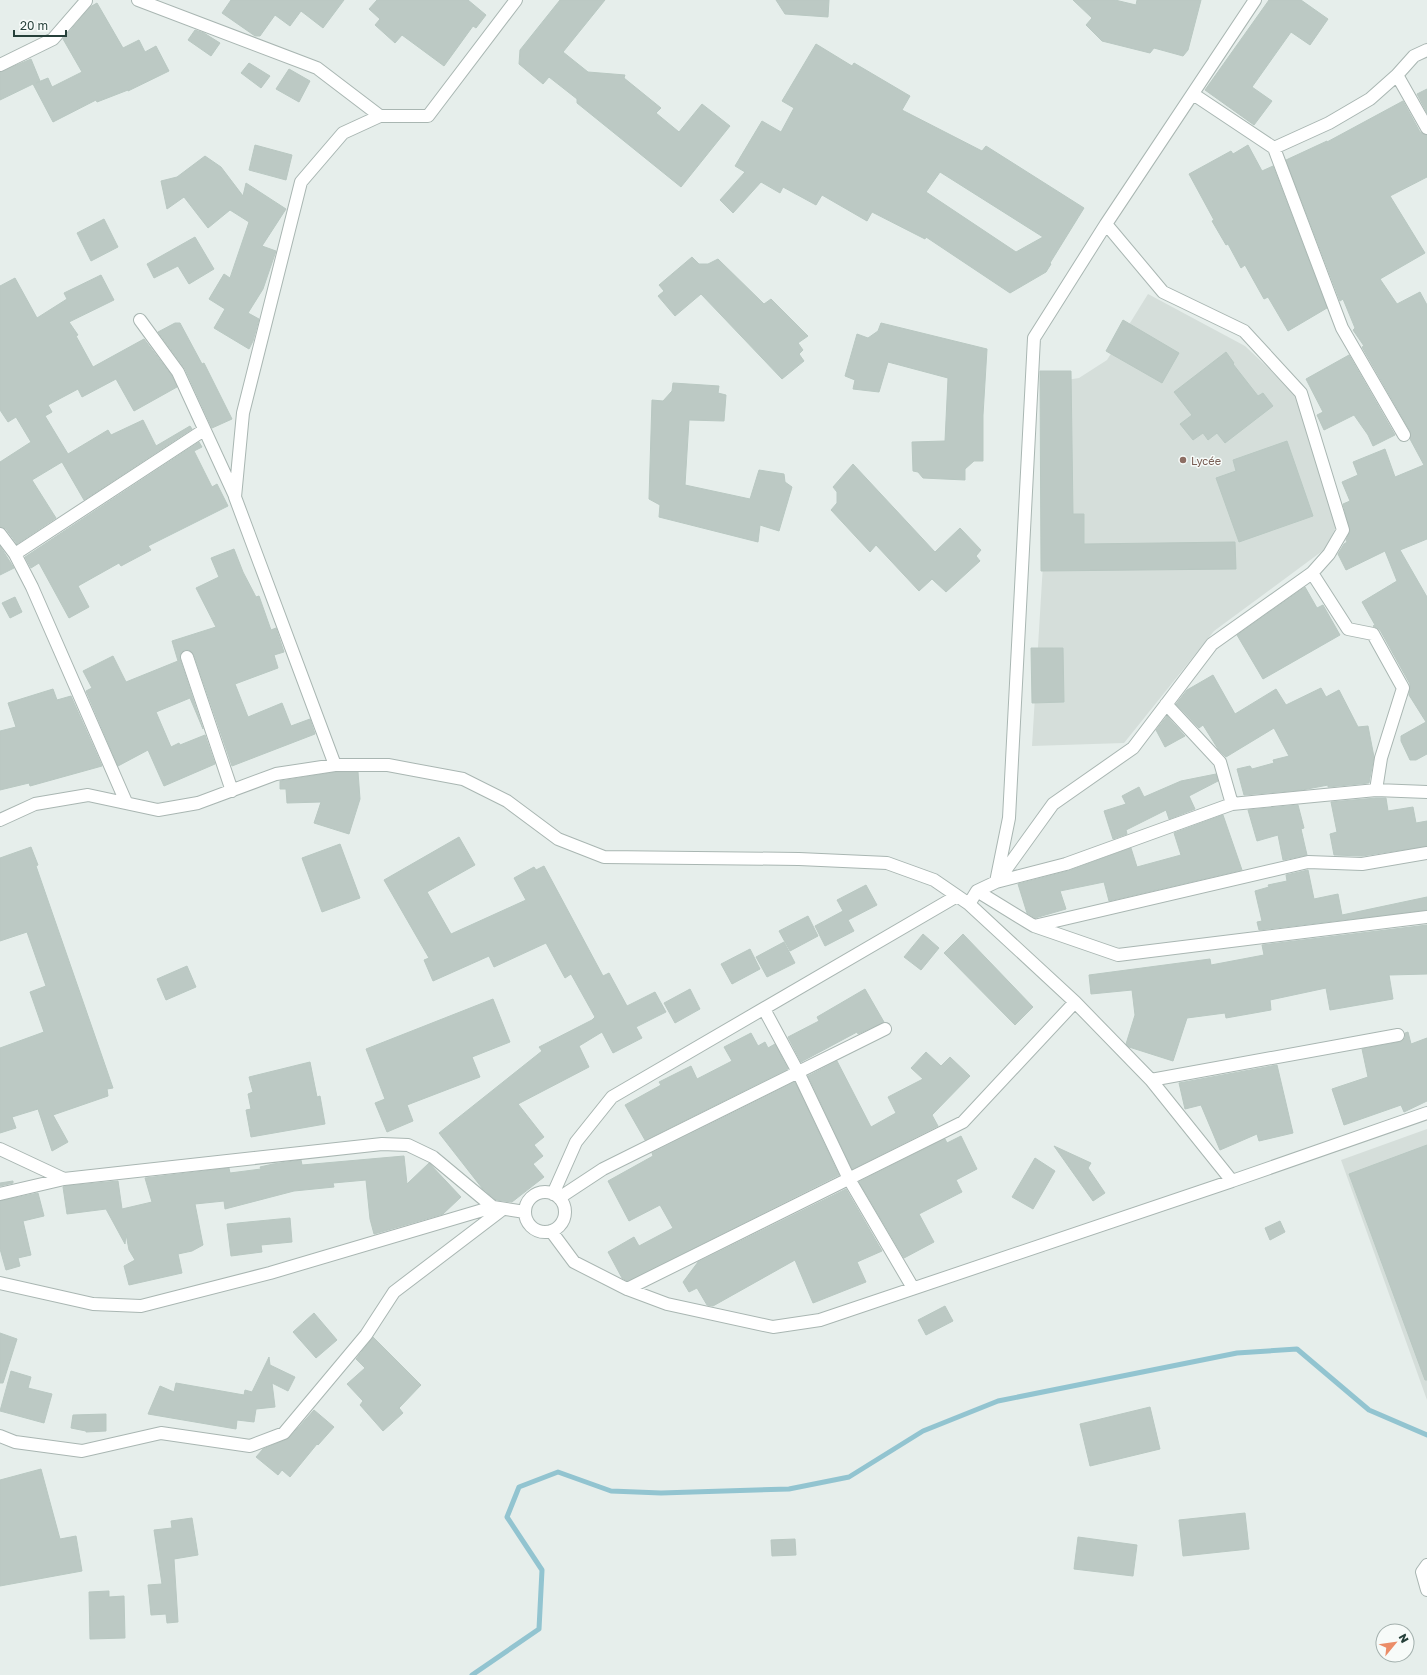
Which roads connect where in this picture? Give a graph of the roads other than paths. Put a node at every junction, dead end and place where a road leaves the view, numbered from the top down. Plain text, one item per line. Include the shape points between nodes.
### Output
1 (138, 0) edge
2 (516, 0) edge
3 (1255, 0) edge
4 (86, 1) edge
5 (166, 5) edge
6 (1427, 50) edge
7 (0, 65) edge
8 (1397, 75) junction
9 (1193, 94) junction
10 (380, 116) junction
11 (1427, 128) edge
12 (1274, 148) junction
13 (1106, 224) junction
14 (140, 320) dead end
15 (204, 430) junction
16 (1404, 435) dead end
17 (235, 497) junction
18 (0, 534) edge
19 (15, 554) junction
20 (1312, 572) junction
21 (187, 657) dead end
22 (1166, 704) junction
23 (335, 765) junction
24 (1376, 790) junction
25 (232, 791) junction
26 (1427, 792) edge
27 (126, 802) junction
28 (1232, 804) junction
29 (0, 820) edge
30 (1427, 853) edge
31 (996, 882) junction
32 (977, 891) junction
33 (957, 896) junction
34 (969, 904) junction
35 (1427, 917) edge
36 (1034, 926) junction
37 (1075, 1002) junction
38 (764, 1009) junction
39 (886, 1029) dead end
40 (1398, 1035) dead end
41 (798, 1072) junction
42 (1151, 1080) junction
43 (1427, 1113) edge
44 (0, 1149) edge
45 (849, 1178) junction
46 (64, 1179) junction
47 (1232, 1181) junction
48 (0, 1194) edge
49 (556, 1196) junction
50 (498, 1208) junction
51 (525, 1212) junction
52 (550, 1231) junction
53 (0, 1283) edge
54 (913, 1288) junction
55 (627, 1289) junction
56 (0, 1436) edge
57 (1427, 1565) edge
58 (1427, 1590) edge

1 - 5 street
2 - 10 street via 428,116
3 - 9 street
4 - 7 street via 53,39
5 - 10 street via 317,68
6 - 8 street via 1414,56
8 - 11 street
8 - 12 street via 1370,99 1329,123
9 - 12 street
9 - 13 street
10 - 17 street via 343,133 301,182 243,413
12 - 16 street via 1342,328
13 - 20 street via 1163,292 1244,331 1301,393 1342,530 1329,554
13 - 31 street via 1034,338 1008,818
14 - 15 street via 178,372
15 - 17 street
15 - 19 street
17 - 23 street
18 - 19 street
19 - 27 street via 32,587
20 - 22 street via 1212,644
20 - 24 street via 1348,628 1373,634 1403,688 1381,758
21 - 25 street
22 - 28 street via 1220,762
22 - 31 street via 1133,748 1053,804
23 - 25 street via 276,774
23 - 33 street via 388,765 463,779 507,801 558,839 604,857 799,859 887,863 934,880
24 - 26 street
24 - 28 street
25 - 27 street via 198,803 158,810
27 - 29 street via 88,795 35,804
28 - 31 street via 1066,864
30 - 36 street via 1362,864 1308,862
31 - 32 street
32 - 34 street
32 - 36 street
33 - 34 street
33 - 38 street
34 - 37 street
35 - 36 street via 1118,955
37 - 42 street
37 - 45 street via 963,1122
38 - 41 street
38 - 49 street via 612,1097 576,1142
39 - 41 street
40 - 42 street
41 - 45 street
41 - 49 street via 603,1168
42 - 47 street
43 - 47 street
44 - 46 street
45 - 54 street
45 - 55 street
46 - 48 street
46 - 50 street via 382,1144 408,1145 433,1157
47 - 54 street
49 - 51 street via 540,1193 534,1195 528,1200
49 - 52 street via 565,1210 564,1217 557,1228
50 - 51 street
50 - 53 street via 270,1273 141,1306 93,1304
50 - 56 street via 394,1292 366,1335 284,1434 250,1446 161,1433 82,1451 15,1442
51 - 52 street via 532,1228
52 - 55 street via 574,1262
54 - 55 street via 820,1320 773,1326 667,1304
57 - 58 street via 1422,1572

